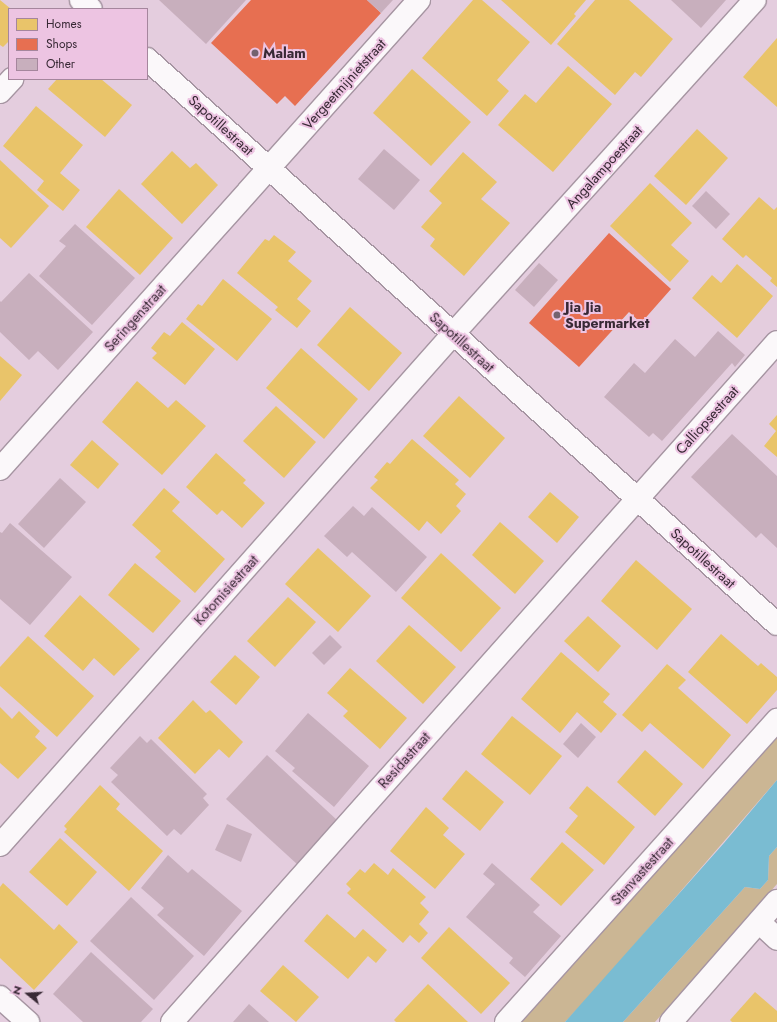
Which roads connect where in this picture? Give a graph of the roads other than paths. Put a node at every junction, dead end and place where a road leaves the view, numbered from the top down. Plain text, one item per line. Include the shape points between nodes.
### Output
1 (419, 0) edge
2 (755, 0) edge
3 (148, 60) edge
4 (11, 80) edge
5 (0, 92) edge
6 (269, 167) junction
7 (453, 334) junction
8 (777, 342) edge
9 (0, 469) edge
10 (637, 498) junction
11 (777, 624) edge
12 (777, 720) edge
13 (0, 845) edge
14 (777, 901) edge
15 (759, 922) junction
16 (777, 939) edge
17 (0, 997) edge
18 (28, 1022) edge
19 (172, 1022) edge
20 (506, 1022) edge
21 (671, 1022) edge

1 - 6 street, Vergeetmijnietstraat
2 - 7 street, Angalampoestraat
3 - 6 street, Sapotillestraat
4 - 5 street
6 - 7 street, Sapotillestraat
6 - 9 street, Seringenstraat
7 - 10 street, Sapotillestraat
7 - 13 street, Kotomisiestraat
8 - 10 street, Calliopsestraat
10 - 11 street, Sapotillestraat
10 - 19 street, Residastraat
12 - 20 street, Stanvastestraat
14 - 15 street
15 - 16 street
15 - 21 street
17 - 18 street

